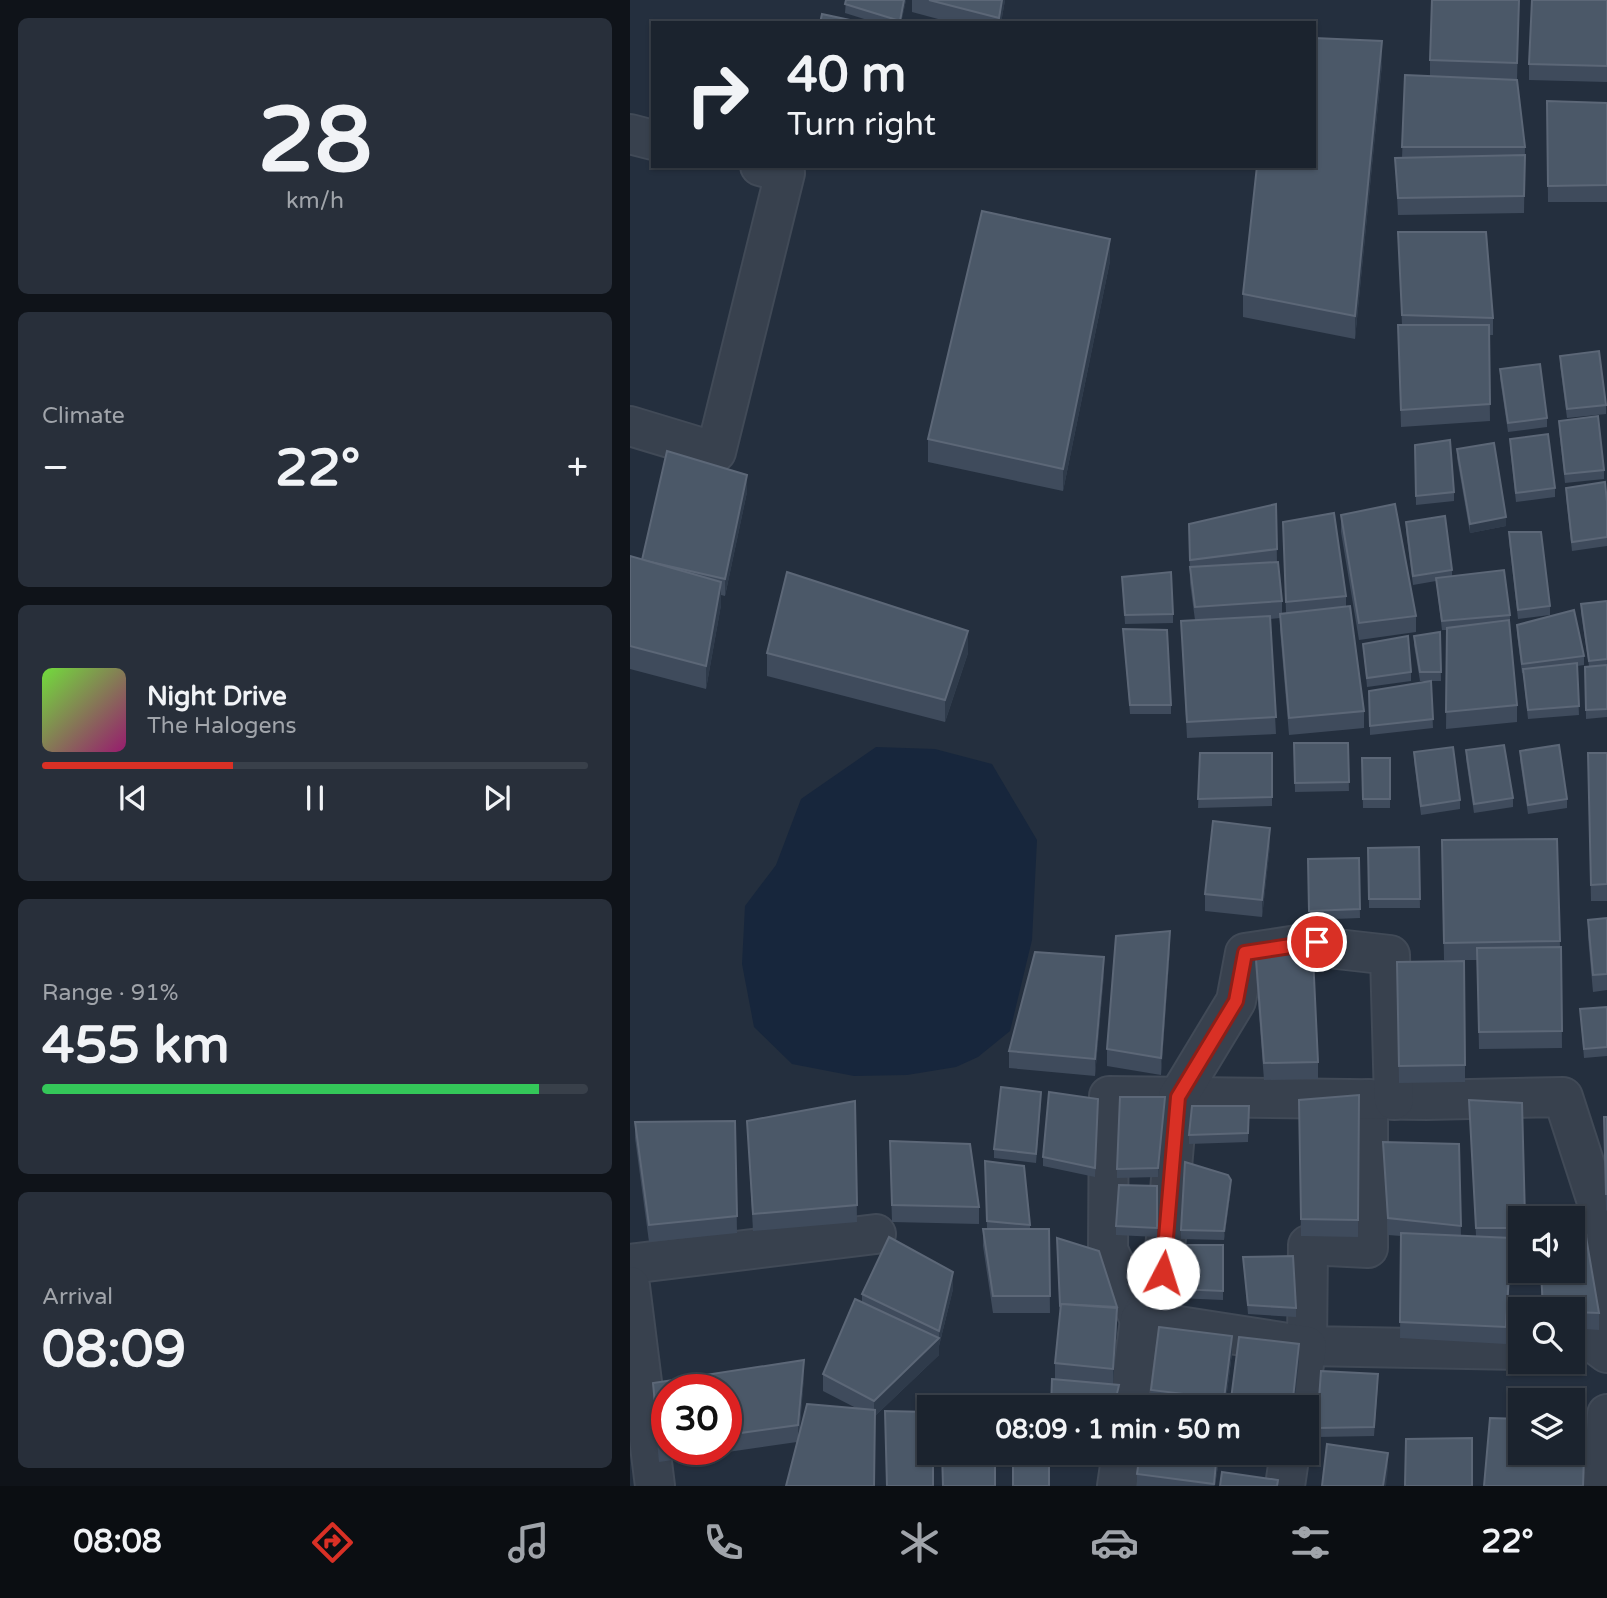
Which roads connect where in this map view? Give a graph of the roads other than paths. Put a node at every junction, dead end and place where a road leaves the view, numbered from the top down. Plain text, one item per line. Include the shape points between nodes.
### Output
1 (630, 134) edge
2 (651, 139) edge
3 (767, 168) edge
4 (630, 426) edge
5 (1178, 1097) junction
6 (1381, 1099) junction
7 (876, 1234) dead end
8 (630, 1264) edge
9 (630, 1286) edge
10 (1140, 1320) junction
11 (1307, 1346) junction
12 (1593, 1349) edge
13 (1508, 1350) edge
14 (1130, 1395) edge
15 (1299, 1395) edge
16 (1607, 1414) edge
17 (1120, 1465) edge
18 (1288, 1465) edge
19 (655, 1486) edge
20 (1117, 1486) edge
21 (1285, 1486) edge
22 (1603, 1486) edge

1 - 2 street
3 - 4 street via 785,173 716,452
5 - 6 street
5 - 6 street via 1236,1001 1245,953 1317,942 1390,955
5 - 10 street via 1163,1273
5 - 10 street via 1109,1096 1108,1250
6 - 11 street via 1368,1248 1308,1245
6 - 12 street via 1563,1097 1607,1233
7 - 8 street
9 - 19 street
10 - 11 street
10 - 14 street
11 - 13 street
11 - 15 street
16 - 22 street
17 - 20 street
18 - 21 street

